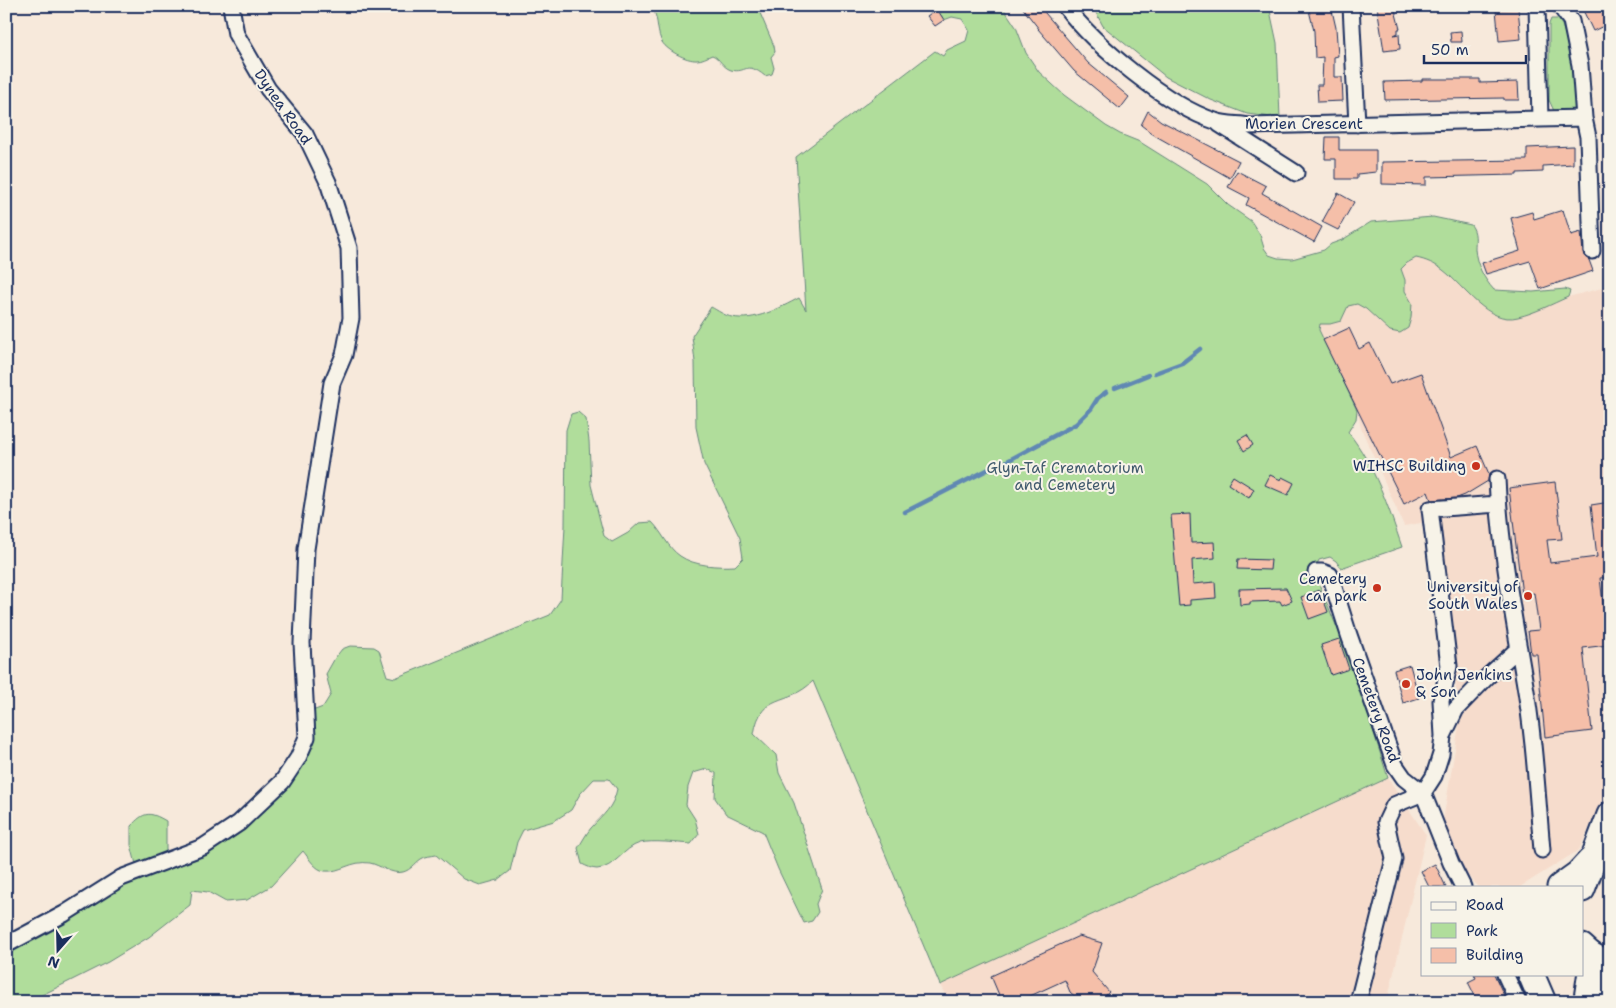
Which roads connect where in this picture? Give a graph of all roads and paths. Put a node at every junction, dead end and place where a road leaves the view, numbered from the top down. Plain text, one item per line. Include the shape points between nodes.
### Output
1 (231, 6) edge
2 (1065, 6) edge
3 (1351, 6) edge
4 (1537, 6) edge
5 (1560, 6) edge
6 (1584, 118) junction
7 (1540, 119) junction
8 (1216, 122) junction
9 (1357, 124) junction
10 (1296, 173) dead end
11 (1592, 251) dead end
12 (1497, 478) dead end
13 (1498, 504) junction
14 (1316, 572) dead end
15 (1518, 648) junction
16 (1443, 736) junction
17 (1423, 793) junction
18 (1610, 815) edge
19 (1542, 850) dead end
20 (1593, 858) junction
21 (1462, 886) edge
22 (1561, 886) edge
23 (1583, 886) edge
24 (6, 945) edge
25 (1595, 956) edge
26 (1506, 976) edge
27 (1532, 976) edge
28 (1610, 981) edge
29 (1358, 1002) edge
30 (1518, 1002) edge
31 (1543, 1002) edge
32 (1587, 1002) edge
33 (1606, 1002) edge

1 - 24 street, Dynea Road via 236,34 268,89 305,134 328,182 349,248 351,318 344,354 332,383 306,549 302,643 307,737 282,782 239,823 203,846 121,878
2 - 8 street, Morien Crescent via 1111,54 1140,77 1189,109
3 - 9 street
4 - 7 street
5 - 6 street via 1571,21 1580,65
6 - 7 street, Morien Crescent
6 - 11 street via 1588,136
7 - 9 street, Morien Crescent
8 - 9 street, Morien Crescent via 1249,126
8 - 10 street
12 - 13 street
13 - 15 street
13 - 16 street via 1430,509 1449,666 1441,701
14 - 17 street, Cemetery Road via 1330,575 1395,765 1404,778
15 - 16 street via 1456,709
15 - 19 street via 1528,706
16 - 17 street via 1434,776
17 - 21 street
17 - 29 street via 1394,805 1386,822 1394,859
18 - 20 main road
20 - 22 main road
20 - 23 main road
25 - 32 highway
26 - 30 street
27 - 31 main road
28 - 33 highway

